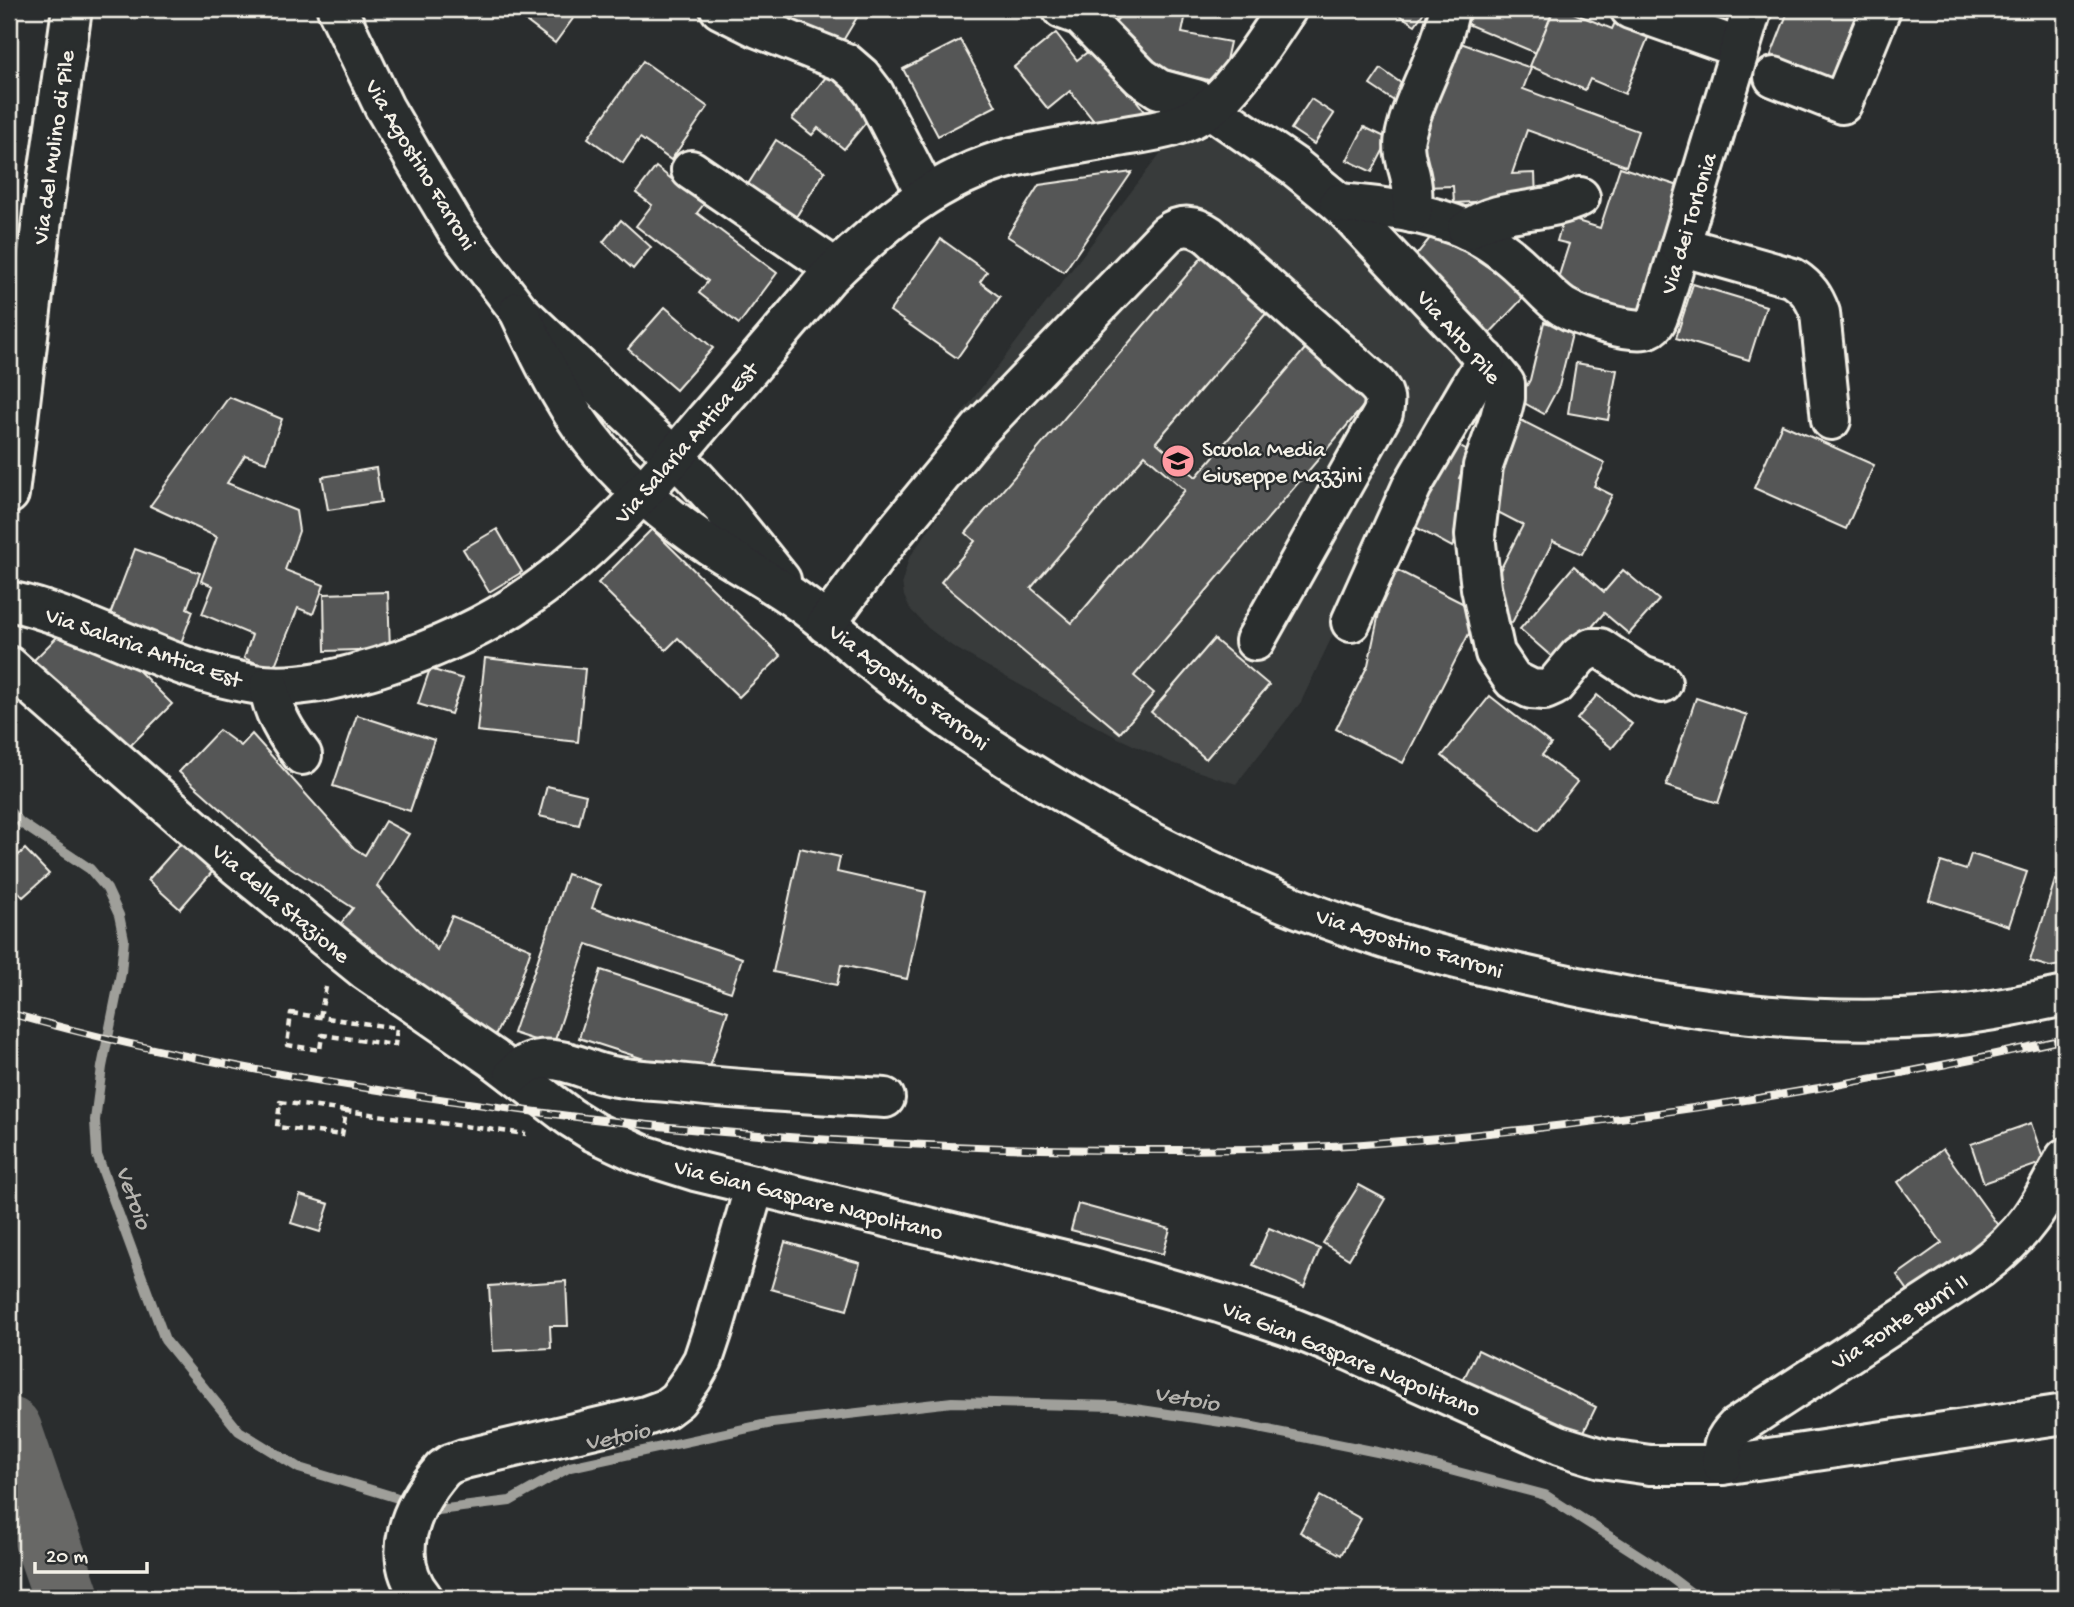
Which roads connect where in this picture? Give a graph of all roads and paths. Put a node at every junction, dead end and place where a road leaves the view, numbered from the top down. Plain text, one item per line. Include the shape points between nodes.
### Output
1 (72, 9) edge
2 (337, 9) edge
3 (720, 9) edge
4 (1062, 9) edge
5 (1287, 9) edge
6 (1449, 9) edge
7 (1630, 9) edge
8 (1707, 9) edge
9 (1881, 9) edge
10 (1747, 27) edge
11 (1774, 77) dead end
12 (1210, 108) junction
13 (691, 170) dead end
14 (926, 194) junction
15 (1580, 197) dead end
16 (1339, 203) junction
17 (1412, 213) junction
18 (1467, 230) junction
19 (1680, 246) junction
20 (836, 269) junction
21 (519, 311) junction
22 (1486, 360) junction
23 (1831, 420) dead end
24 (674, 457) junction
25 (9, 494) edge
26 (641, 494) junction
27 (9, 601) edge
28 (812, 612) junction
29 (1352, 622) dead end
30 (1255, 641) dead end
31 (9, 666) edge
32 (1662, 683) dead end
33 (270, 686) junction
34 (302, 755) dead end
35 (2065, 996) edge
36 (320, 1049) joint
37 (514, 1074) junction
38 (886, 1098) dead end
39 (346, 1111) junction
40 (570, 1117) joint
41 (536, 1134) dead end
42 (2065, 1158) edge
43 (755, 1185) junction
44 (2065, 1414) edge
45 (1722, 1465) junction
46 (423, 1598) edge

1 - 25 street, Via del Mulino di Pile
2 - 21 street, Via Agostino Farroni via 411,155 457,230
3 - 14 street via 846,63 861,76
4 - 12 street, Via Alto Pile via 1081,16 1141,77 1159,89 1196,99
5 - 12 street, Via Salaria Antica Est via 1236,81
6 - 17 street via 1404,142
7 - 10 street
8 - 10 street
9 - 11 street via 1842,104
10 - 19 street, Via dei Torlonia
12 - 14 street, Via Salaria Antica Est via 1188,122 1163,129 1012,158 961,175
12 - 16 street, Via Alto Pile
13 - 20 street
14 - 20 street, Via Salaria Antica Est
15 - 18 street via 1563,205 1483,219
16 - 17 street
16 - 22 street, Via Alto Pile
17 - 18 street
18 - 19 street, Via dei Torlonia via 1514,260 1564,307 1638,330 1656,322
19 - 23 street via 1793,278 1805,286 1820,313
20 - 24 street, Via Salaria Antica Est
21 - 24 street, Via Agostino Farroni
21 - 26 street, Via Agostino Farroni via 577,419
22 - 29 street via 1412,486
22 - 32 street, Via Alto Pile via 1504,384 1505,398 1483,466 1475,535 1494,653 1513,680 1531,689 1554,686 1591,648 1600,648 1642,676
24 - 26 street, Via Salaria Antica Est
24 - 28 street, Via Agostino Farroni
26 - 28 street, Via Agostino Farroni via 719,553
26 - 33 street, Via Salaria Antica Est via 569,566 495,617 416,655 372,669 314,683
27 - 33 street, Via Salaria Antica Est via 62,616 184,665
28 - 30 street via 888,539 979,430 1167,234 1191,226 1220,244 1375,383 1385,400 1383,413
28 - 35 street, Via Agostino Farroni via 953,720 1097,813 1233,881 1386,940 1586,989 1770,1016 1951,1016
31 - 37 street, Via della Stazione via 298,918
33 - 34 street via 276,714
36 - 36 path via 287,1045 291,1013 397,1027 394,1045 322,1035
37 - 38 street via 527,1062 548,1059 625,1078 734,1090
37 - 40 street, Via della Stazione
39 - 39 path via 342,1135 277,1127 280,1102
39 - 41 path
40 - 43 street, Via Gian Gaspare Napolitano via 641,1154
42 - 45 street, Via Fonte Burri II via 2032,1218 2005,1250 1736,1427 1722,1446
43 - 45 street, Via Gian Gaspare Napolitano via 1219,1303 1350,1351 1559,1445 1601,1458 1650,1465
43 - 46 street via 706,1350 677,1400 646,1416 450,1464 411,1518 405,1563
44 - 45 street, Via Gian Gaspare Napolitano

